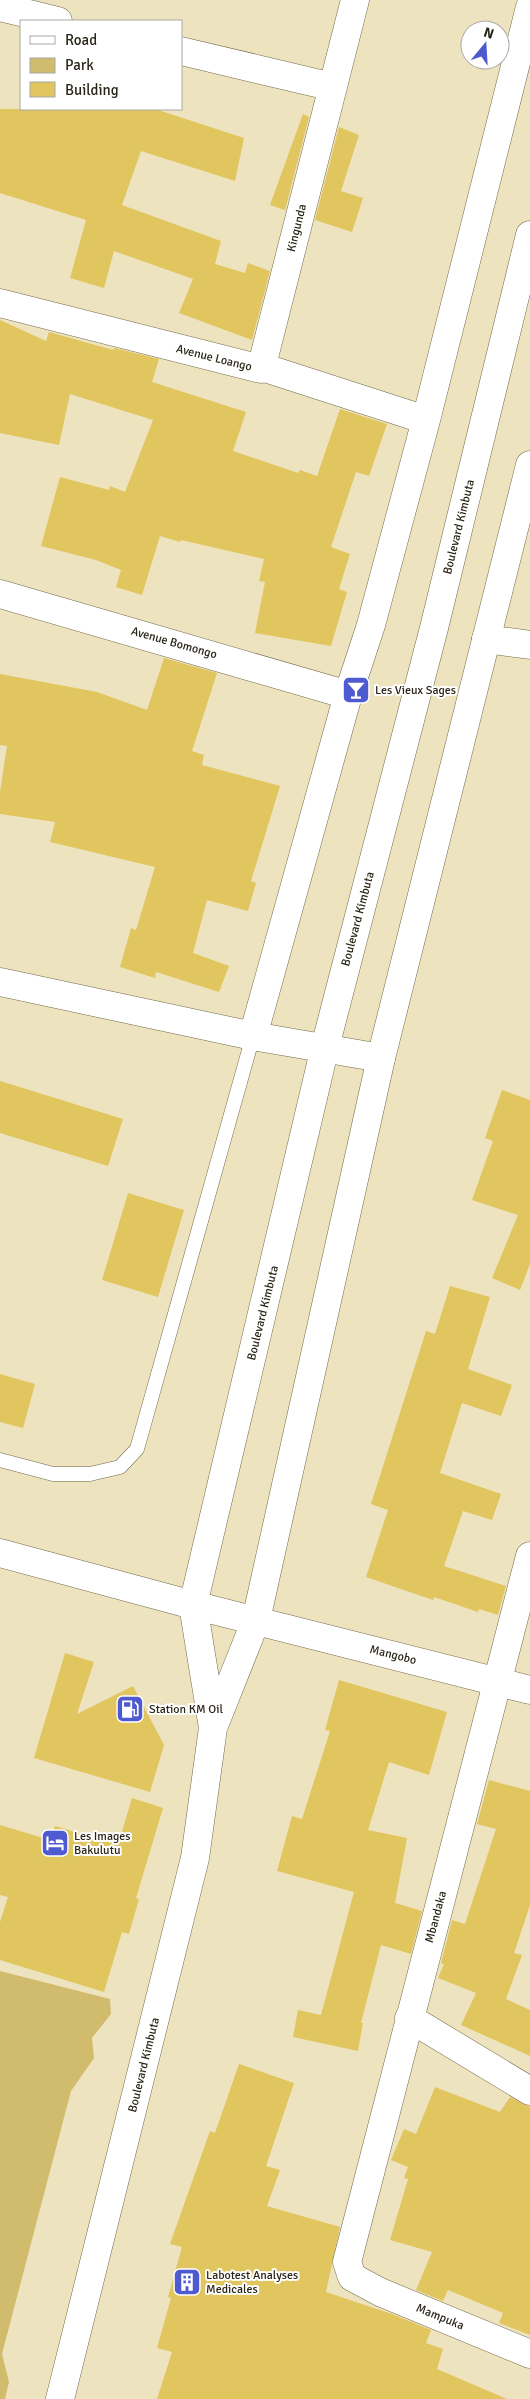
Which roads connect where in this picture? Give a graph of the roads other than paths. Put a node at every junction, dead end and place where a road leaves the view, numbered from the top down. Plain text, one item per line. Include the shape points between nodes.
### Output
1 (355, 0) edge
2 (530, 7) edge
3 (0, 8) edge
4 (54, 20) edge
5 (182, 51) edge
6 (333, 87) junction
7 (530, 235) edge
8 (0, 303) edge
9 (261, 369) junction
10 (426, 420) junction
11 (530, 465) edge
12 (0, 594) edge
13 (486, 639) junction
14 (530, 645) edge
15 (348, 694) junction
16 (0, 982) edge
17 (253, 1036) junction
18 (325, 1047) junction
19 (381, 1058) junction
20 (0, 1460) edge
21 (0, 1553) edge
22 (530, 1556) edge
23 (193, 1605) junction
24 (256, 1620) junction
25 (497, 1682) junction
26 (530, 1690) edge
27 (213, 1728) junction
28 (409, 2018) junction
29 (530, 2091) edge
30 (352, 2277) joint
31 (530, 2354) edge
32 (60, 2399) edge

1 - 6 street, Kingunda
2 - 10 street
3 - 4 street
5 - 6 street
6 - 9 street, Kingunda
7 - 18 street, Boulevard Kimbuta via 434,628
8 - 9 street, Avenue Loango
9 - 10 street, Avenue Loango
10 - 15 street via 371,625
11 - 13 street
12 - 15 street, Avenue Bomongo
13 - 14 street
13 - 19 street
15 - 17 street
16 - 17 street
17 - 18 street
17 - 20 lane via 137,1449 120,1466 90,1474 53,1474
18 - 19 street
18 - 23 street, Boulevard Kimbuta
19 - 24 street
21 - 23 street, Mangobo
22 - 25 street, Mbandaka
23 - 24 street, Mangobo
23 - 27 street
24 - 25 street, Mangobo
24 - 27 street
25 - 26 street, Mangobo
25 - 28 street, Mbandaka
27 - 32 street, Boulevard Kimbuta via 195,1858
28 - 29 street
28 - 30 street, Mbandaka via 347,2262
30 - 31 street, Mampuka via 380,2292

